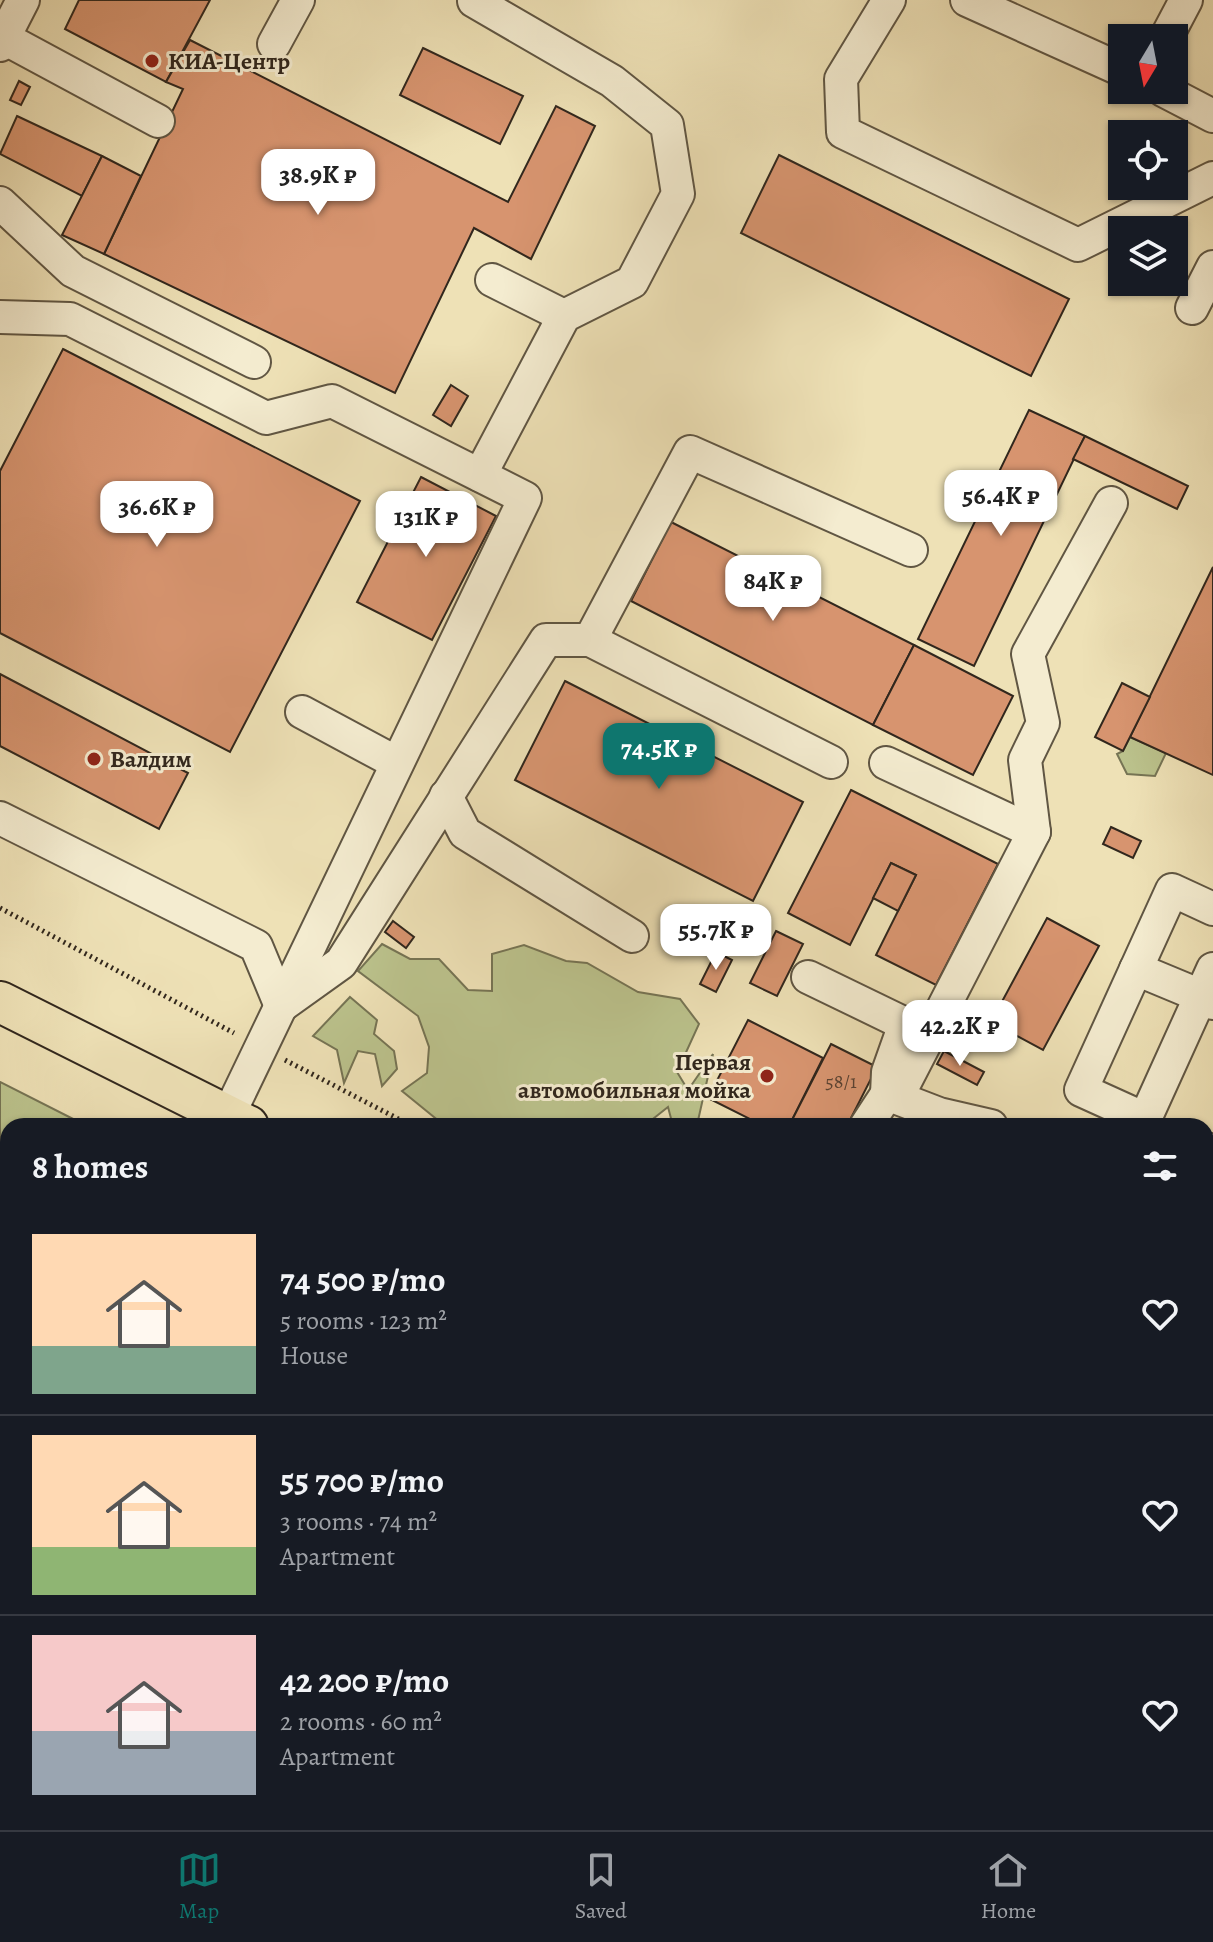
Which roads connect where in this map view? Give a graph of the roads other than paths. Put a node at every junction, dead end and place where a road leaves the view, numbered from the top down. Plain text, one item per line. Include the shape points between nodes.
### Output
1 (23, 0) edge
2 (298, 0) edge
3 (473, 0) edge
4 (889, 0) edge
5 (967, 0) edge
6 (1186, 0) edge
7 (1173, 24) edge
8 (2, 42) edge
9 (274, 44) dead end
10 (1108, 64) edge
11 (1188, 103) edge
12 (1213, 116) edge
13 (158, 121) dead end
14 (1213, 178) edge
15 (0, 203) edge
16 (1213, 267) edge
17 (492, 280) dead end
18 (1192, 308) dead end
19 (564, 316) junction
20 (0, 317) edge
21 (254, 362) dead end
22 (480, 475) junction
23 (1111, 503) dead end
24 (911, 550) dead end
25 (590, 640) junction
26 (302, 712) dead end
27 (831, 762) dead end
28 (397, 763) junction
29 (886, 763) dead end
30 (446, 796) junction
31 (0, 818) edge
32 (1034, 832) junction
33 (1213, 909) edge
34 (632, 936) dead end
35 (1136, 969) junction
36 (808, 977) dead end
37 (1209, 989) edge
38 (0, 1002) edge
39 (281, 1006) junction
40 (887, 1094) junction
41 (232, 1118) edge
42 (239, 1118) edge
43 (871, 1118) edge
44 (932, 1118) edge
45 (1143, 1118) edge
46 (1145, 1118) edge

1 - 8 street
2 - 9 street
3 - 19 street via 612,81 667,125 678,194 632,282
4 - 14 street via 841,79 843,132 1078,245
5 - 10 street
6 - 7 street
8 - 13 street
11 - 12 street
15 - 21 street via 73,271
16 - 18 street
17 - 19 street
19 - 22 street
20 - 22 street via 70,319 266,418 332,401
22 - 28 street via 525,498
23 - 32 street via 1028,654 1043,723 1025,760
24 - 25 street via 690,452
25 - 27 street
25 - 30 street via 546,640
26 - 28 street
28 - 39 street
29 - 32 street
30 - 34 street via 465,833
30 - 39 street via 341,963
31 - 39 street via 256,946
32 - 40 street via 905,1082
33 - 35 street via 1172,890
35 - 37 street
35 - 45 street via 1081,1090
36 - 40 street via 905,1024 888,1072
37 - 46 street
38 - 41 main road
39 - 42 street
40 - 43 street
40 - 44 street

